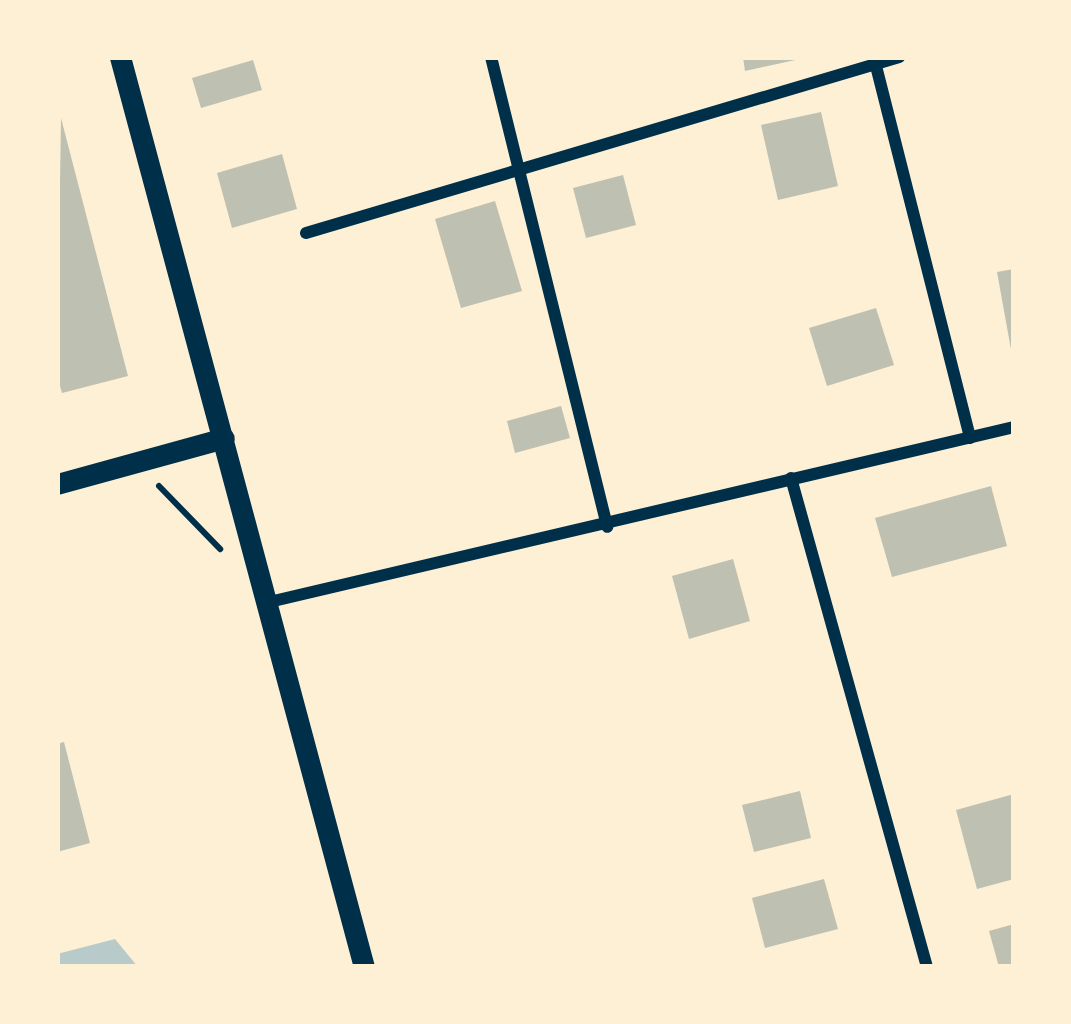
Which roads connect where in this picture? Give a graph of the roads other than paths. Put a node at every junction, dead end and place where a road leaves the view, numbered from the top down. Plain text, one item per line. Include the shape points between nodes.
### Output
1 (121, 57) edge
2 (490, 57) edge
3 (899, 57) edge
4 (875, 60) edge
5 (519, 170) junction
6 (307, 233) dead end
7 (1014, 428) edge
8 (224, 437) junction
9 (970, 438) junction
10 (791, 478) junction
11 (57, 484) edge
12 (607, 526) junction
13 (265, 603) junction
14 (364, 967) edge
15 (927, 967) edge

1 - 8 street
2 - 5 street
3 - 4 street
4 - 5 street
4 - 9 street
5 - 6 street
5 - 12 street
7 - 9 street
8 - 11 street
8 - 13 street
9 - 10 street
10 - 12 street
10 - 15 street
12 - 13 street
13 - 14 street

